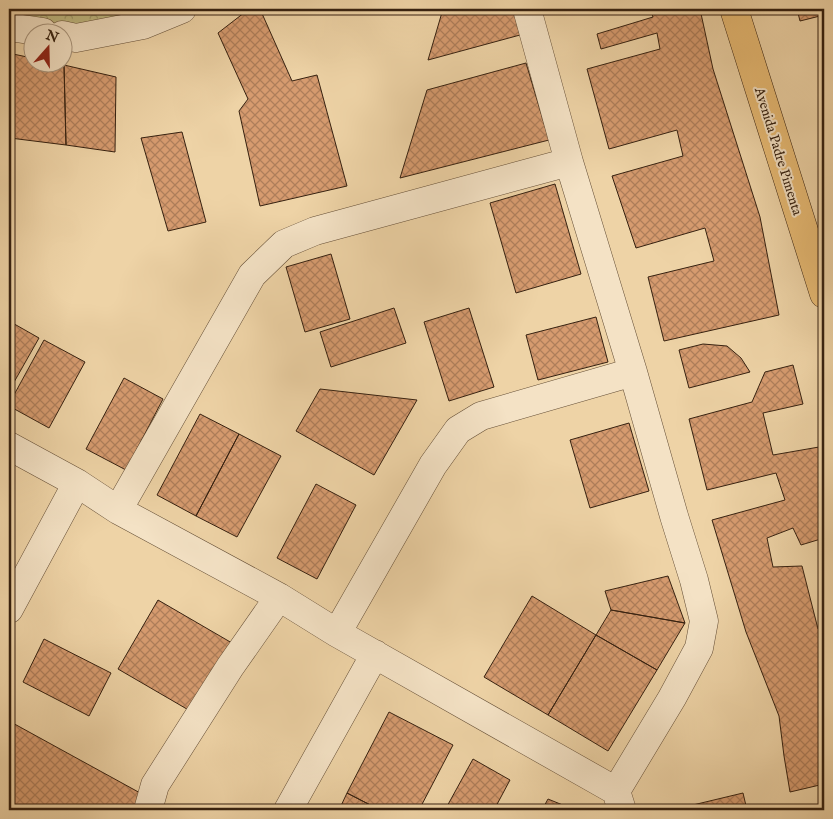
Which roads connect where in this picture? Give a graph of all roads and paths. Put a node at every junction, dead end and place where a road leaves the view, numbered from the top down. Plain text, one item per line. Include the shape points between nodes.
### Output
1 (182, 9) edge
2 (527, 9) edge
3 (734, 9) edge
4 (9, 27) edge
5 (22, 29) edge
6 (72, 37) edge
7 (569, 162) junction
8 (823, 286) edge
9 (633, 372) junction
10 (9, 446) edge
11 (77, 483) junction
12 (118, 510) junction
13 (279, 598) junction
14 (9, 609) edge
15 (337, 633) junction
16 (375, 654) junction
17 (619, 800) edge
18 (148, 810) edge
19 (288, 810) edge

1 - 6 street via 143,25
2 - 7 street
3 - 8 main road, Avenida Padre Pimenta
4 - 5 street
7 - 9 street
7 - 12 street via 315,231 284,244 252,275
9 - 15 street via 481,416 458,430 432,465
9 - 17 street via 704,621 699,648
10 - 11 street
11 - 12 street
11 - 14 street
12 - 13 street
13 - 15 street
13 - 18 street via 230,667 155,785
15 - 16 street
16 - 17 street
16 - 19 street

